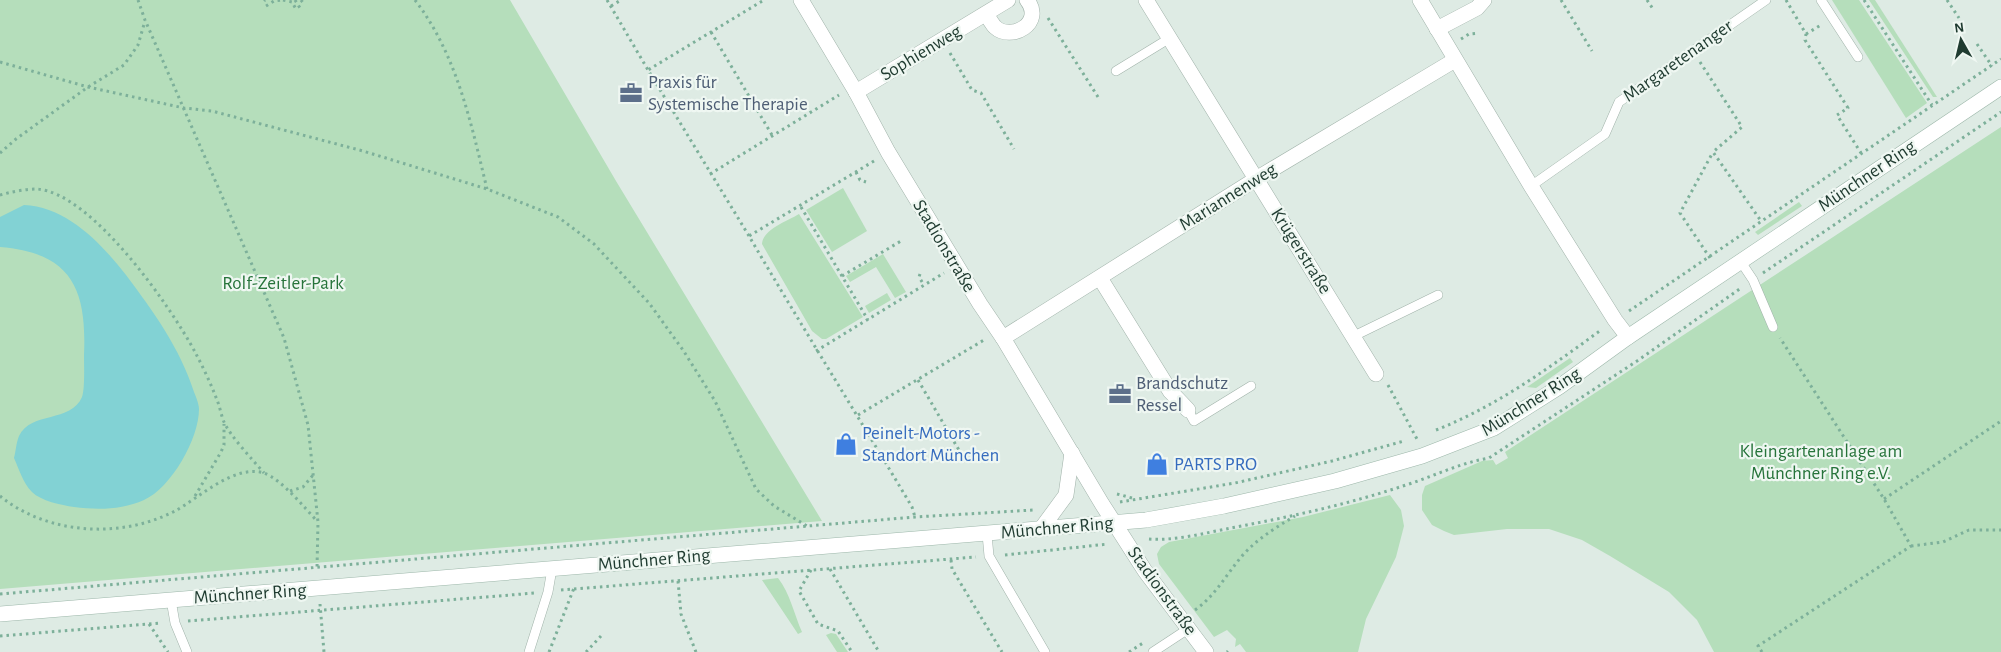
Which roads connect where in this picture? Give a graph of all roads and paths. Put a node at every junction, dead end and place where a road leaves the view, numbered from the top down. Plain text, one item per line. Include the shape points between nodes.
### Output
1 (138, 0) edge
2 (283, 0) edge
3 (295, 0) edge
4 (301, 0) edge
5 (415, 0) edge
6 (608, 0) edge
7 (621, 0) edge
8 (764, 0) edge
9 (801, 0) edge
10 (1008, 0) edge
11 (1027, 0) edge
12 (1146, 0) edge
13 (1420, 0) edge
14 (1484, 0) edge
15 (1561, 0) edge
16 (1647, 0) edge
17 (1766, 0) edge
18 (1786, 0) edge
19 (1821, 0) edge
20 (1864, 0) edge
21 (1947, 0) edge
22 (304, 4) dead end
23 (266, 6) dead end
24 (611, 6) junction
25 (1653, 9) dead end
26 (986, 14) junction
27 (1959, 18) dead end
28 (1032, 19) junction
29 (145, 20) junction
30 (1437, 29) junction
31 (711, 32) junction
32 (1170, 38) junction
33 (942, 40) junction
34 (1977, 44) dead end
35 (1592, 52) dead end
36 (1695, 54) dead end
37 (1858, 57) dead end
38 (2001, 59) edge
39 (1455, 60) junction
40 (0, 62) edge
41 (1992, 66) junction
42 (648, 70) junction
43 (1116, 71) dead end
44 (88, 86) junction
45 (2001, 87) edge
46 (856, 92) junction
47 (1098, 97) dead end
48 (1932, 105) junction
49 (184, 108) junction
50 (772, 135) junction
51 (1014, 149) dead end
52 (888, 152) junction
53 (1713, 152) junction
54 (1860, 153) junction
55 (0, 154) edge
56 (856, 172) junction
57 (710, 174) junction
58 (1256, 178) junction
59 (866, 182) dead end
60 (1531, 186) junction
61 (487, 188) junction
62 (0, 195) edge
63 (801, 207) junction
64 (1761, 221) junction
65 (749, 236) junction
66 (901, 241) dead end
67 (1709, 257) junction
68 (1740, 262) junction
69 (945, 272) dead end
70 (920, 274) dead end
71 (1721, 275) junction
72 (842, 276) junction
73 (1100, 278) junction
74 (924, 285) junction
75 (1438, 295) dead end
76 (868, 320) junction
77 (1615, 320) junction
78 (1773, 327) joint
79 (1354, 336) junction
80 (1628, 337) junction
81 (1003, 338) junction
82 (816, 351) junction
83 (1376, 374) joint
84 (918, 380) junction
85 (1252, 386) dead end
86 (1188, 410) joint
87 (858, 415) junction
88 (2001, 421) edge
89 (224, 424) junction
90 (1433, 431) dead end
91 (1425, 435) dead end
92 (1416, 438) junction
93 (1072, 453) junction
94 (1475, 455) dead end
95 (1422, 456) junction
96 (963, 457) dead end
97 (1477, 460) dead end
98 (264, 473) junction
99 (314, 474) junction
100 (290, 491) junction
101 (1115, 492) dead end
102 (0, 496) edge
103 (195, 497) junction
104 (1884, 499) junction
105 (1026, 509) dead end
106 (1298, 514) dead end
107 (915, 518) junction
108 (318, 522) junction
109 (1115, 523) junction
110 (807, 526) junction
111 (1041, 529) junction
112 (2001, 530) edge
113 (987, 534) junction
114 (1911, 546) junction
115 (951, 560) dead end
116 (317, 568) junction
117 (552, 569) junction
118 (830, 569) dead end
119 (811, 571) dead end
120 (678, 581) dead end
121 (574, 588) dead end
122 (0, 594) edge
123 (171, 600) junction
124 (320, 610) dead end
125 (1191, 613) dead end
126 (0, 614) edge
127 (149, 624) dead end
128 (1188, 628) junction
129 (601, 636) dead end
130 (168, 652) edge
131 (187, 652) edge
132 (324, 652) edge
133 (529, 652) edge
134 (549, 652) edge
135 (586, 652) edge
136 (696, 652) edge
137 (852, 652) edge
138 (879, 652) edge
139 (1002, 652) edge
140 (1045, 652) edge
141 (1153, 652) edge
142 (1206, 652) edge
143 (1762, 652) edge

1 - 29 path
2 - 3 path via 292,2 299,10
2 - 23 path
4 - 22 path
5 - 61 path via 442,40 450,59 468,111
6 - 24 path
7 - 24 path
8 - 31 path
9 - 46 street, Stadionstraße
10 - 26 street, Sophienweg
11 - 28 street via 1032,7
12 - 32 street, Krügerstraße
13 - 30 street
14 - 30 street via 1477,8
15 - 35 path
16 - 25 path
17 - 60 lane, Margaretenanger via 1619,102 1605,134
18 - 54 path via 1806,34 1806,40 1848,108 1837,115
19 - 37 lane
20 - 48 path
21 - 27 path
24 - 42 path
26 - 28 street via 996,28 1010,32 1025,28
26 - 33 street, Sophienweg
28 - 47 path via 1049,18
29 - 44 path via 138,45 124,65
29 - 49 path
30 - 39 street
31 - 42 path
31 - 50 path
32 - 43 lane
32 - 58 street, Krügerstraße
33 - 46 street, Sophienweg
33 - 51 path via 972,90 981,92
34 - 41 path
36 - 53 path via 1742,127
38 - 41 path
39 - 58 street, Mariannenweg
39 - 60 street
40 - 44 path
41 - 48 path
42 - 57 path
44 - 49 path
44 - 55 path
45 - 68 street, Münchner Ring
46 - 50 path via 838,95
46 - 52 street, Stadionstraße
48 - 54 path
49 - 61 path via 240,118
49 - 99 path via 284,338 308,425
50 - 57 path
52 - 56 path
52 - 81 street, Stadionstraße
53 - 64 path
53 - 67 path via 1680,214
54 - 64 path
56 - 59 path via 860,180
56 - 63 path
57 - 65 path
58 - 73 street, Mariannenweg
58 - 79 street, Krügerstraße
60 - 77 street
61 - 110 path via 558,217 594,244 631,283 682,350 715,401 756,489 774,506
62 - 89 path via 38,189 61,197 88,216 124,249 195,352
63 - 65 path
63 - 72 path
64 - 67 path
65 - 82 path
66 - 72 path
67 - 71 path
67 - 77 path
68 - 71 street, Münchner Ring
68 - 78 lane via 1753,280
69 - 74 path
70 - 74 path
71 - 80 street, Münchner Ring
72 - 76 path
73 - 81 street, Mariannenweg
73 - 86 street via 1170,391
74 - 76 path
75 - 79 lane
76 - 82 path
77 - 80 street
77 - 90 path via 1514,391 1466,418
78 - 104 path
79 - 83 street, Krügerstraße
80 - 95 street, Münchner Ring via 1559,387 1494,428
81 - 84 path via 985,339
81 - 93 street, Stadionstraße
82 - 87 path
83 - 92 path via 1388,383
84 - 87 path
84 - 96 path
85 - 86 lane via 1194,421
87 - 107 path via 912,507
88 - 104 path
89 - 98 path
89 - 103 path via 224,445
91 - 92 path
92 - 95 path
92 - 101 path via 1236,483 1140,498 1127,498
93 - 109 street, Stadionstraße
93 - 111 street via 1066,495
94 - 97 path
95 - 109 street, Münchner Ring via 1224,506
98 - 100 path
98 - 103 path via 228,477
99 - 100 path via 303,486
99 - 108 path
100 - 108 path
102 - 103 path via 21,512 40,520 77,528 119,528 148,523 177,510
104 - 114 path
105 - 107 path
106 - 125 path via 1256,542 1209,600
107 - 110 path
108 - 116 path
109 - 111 street, Münchner Ring
109 - 128 street, Stadionstraße via 1145,571
110 - 116 path
111 - 113 street, Münchner Ring
112 - 114 path via 1970,530 1942,542
113 - 117 street, Münchner Ring
113 - 140 lane via 989,556
114 - 143 path via 1758,646
115 - 139 path via 952,569
116 - 122 path
117 - 123 street, Münchner Ring
117 - 133 lane
118 - 138 path
119 - 137 path via 799,591 818,624 838,631
120 - 136 path via 681,614
121 - 134 path
123 - 126 street, Münchner Ring
123 - 131 lane via 175,622
124 - 132 path
127 - 130 path
128 - 141 lane
128 - 142 street, Stadionstraße
129 - 135 path

